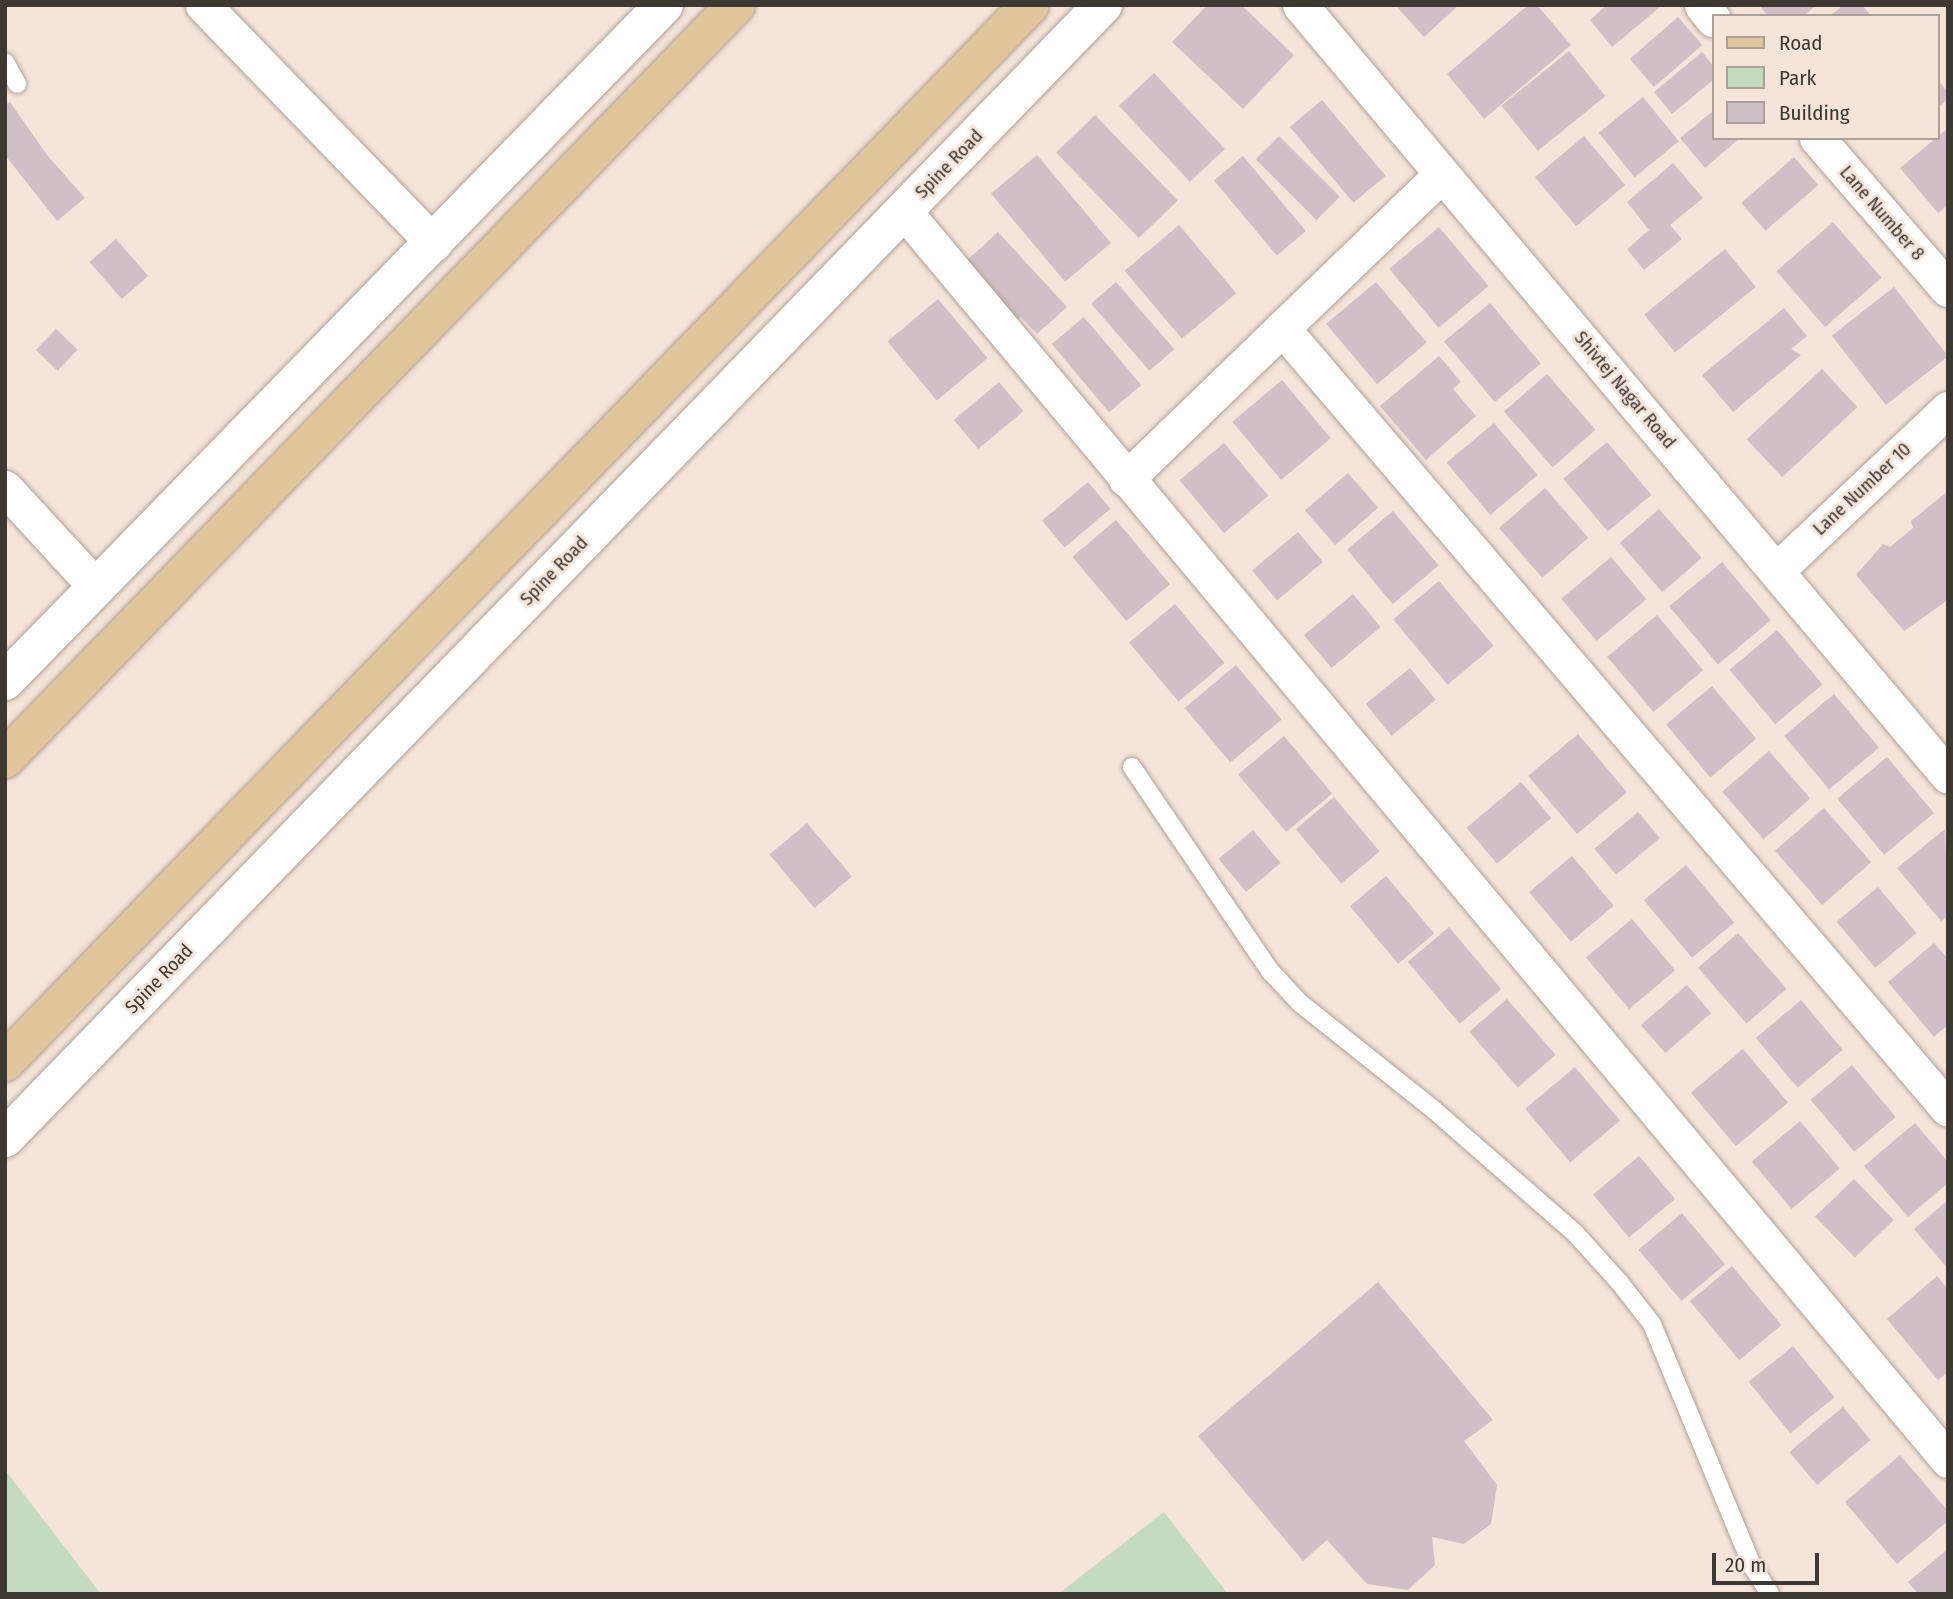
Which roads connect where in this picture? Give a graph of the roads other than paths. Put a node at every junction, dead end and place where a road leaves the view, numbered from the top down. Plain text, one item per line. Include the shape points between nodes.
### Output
1 (203, 5) edge
2 (664, 5) edge
3 (736, 5) edge
4 (1030, 5) edge
5 (1103, 5) edge
6 (1300, 5) edge
7 (5, 62) edge
8 (17, 84) dead end
9 (1819, 140) edge
10 (1442, 174) junction
11 (904, 211) junction
12 (434, 243) junction
13 (1948, 289) edge
14 (1282, 328) junction
15 (1948, 408) edge
16 (1126, 478) junction
17 (5, 488) edge
18 (1777, 570) junction
19 (96, 587) junction
20 (5, 681) edge
21 (5, 759) edge
22 (1132, 767) dead end
23 (1948, 776) edge
24 (5, 1062) edge
25 (1942, 1090) edge
26 (5, 1138) edge
27 (1948, 1460) edge
28 (1770, 1594) edge

1 - 12 street
2 - 12 street
3 - 21 main road
4 - 24 main road
5 - 11 street, Spine Road
6 - 10 street, Shivtej Nagar Road
7 - 8 lane
9 - 13 street, Lane Number 8
10 - 14 street
10 - 18 street, Shivtej Nagar Road
11 - 16 street
11 - 26 street, Spine Road
12 - 19 street
14 - 16 street
14 - 25 street
15 - 18 street, Lane Number 10
16 - 27 street
17 - 19 street
18 - 23 street, Shivtej Nagar Road
19 - 20 street
22 - 28 lane via 1271,972 1300,1003 1434,1110 1575,1233 1652,1324 1752,1566

